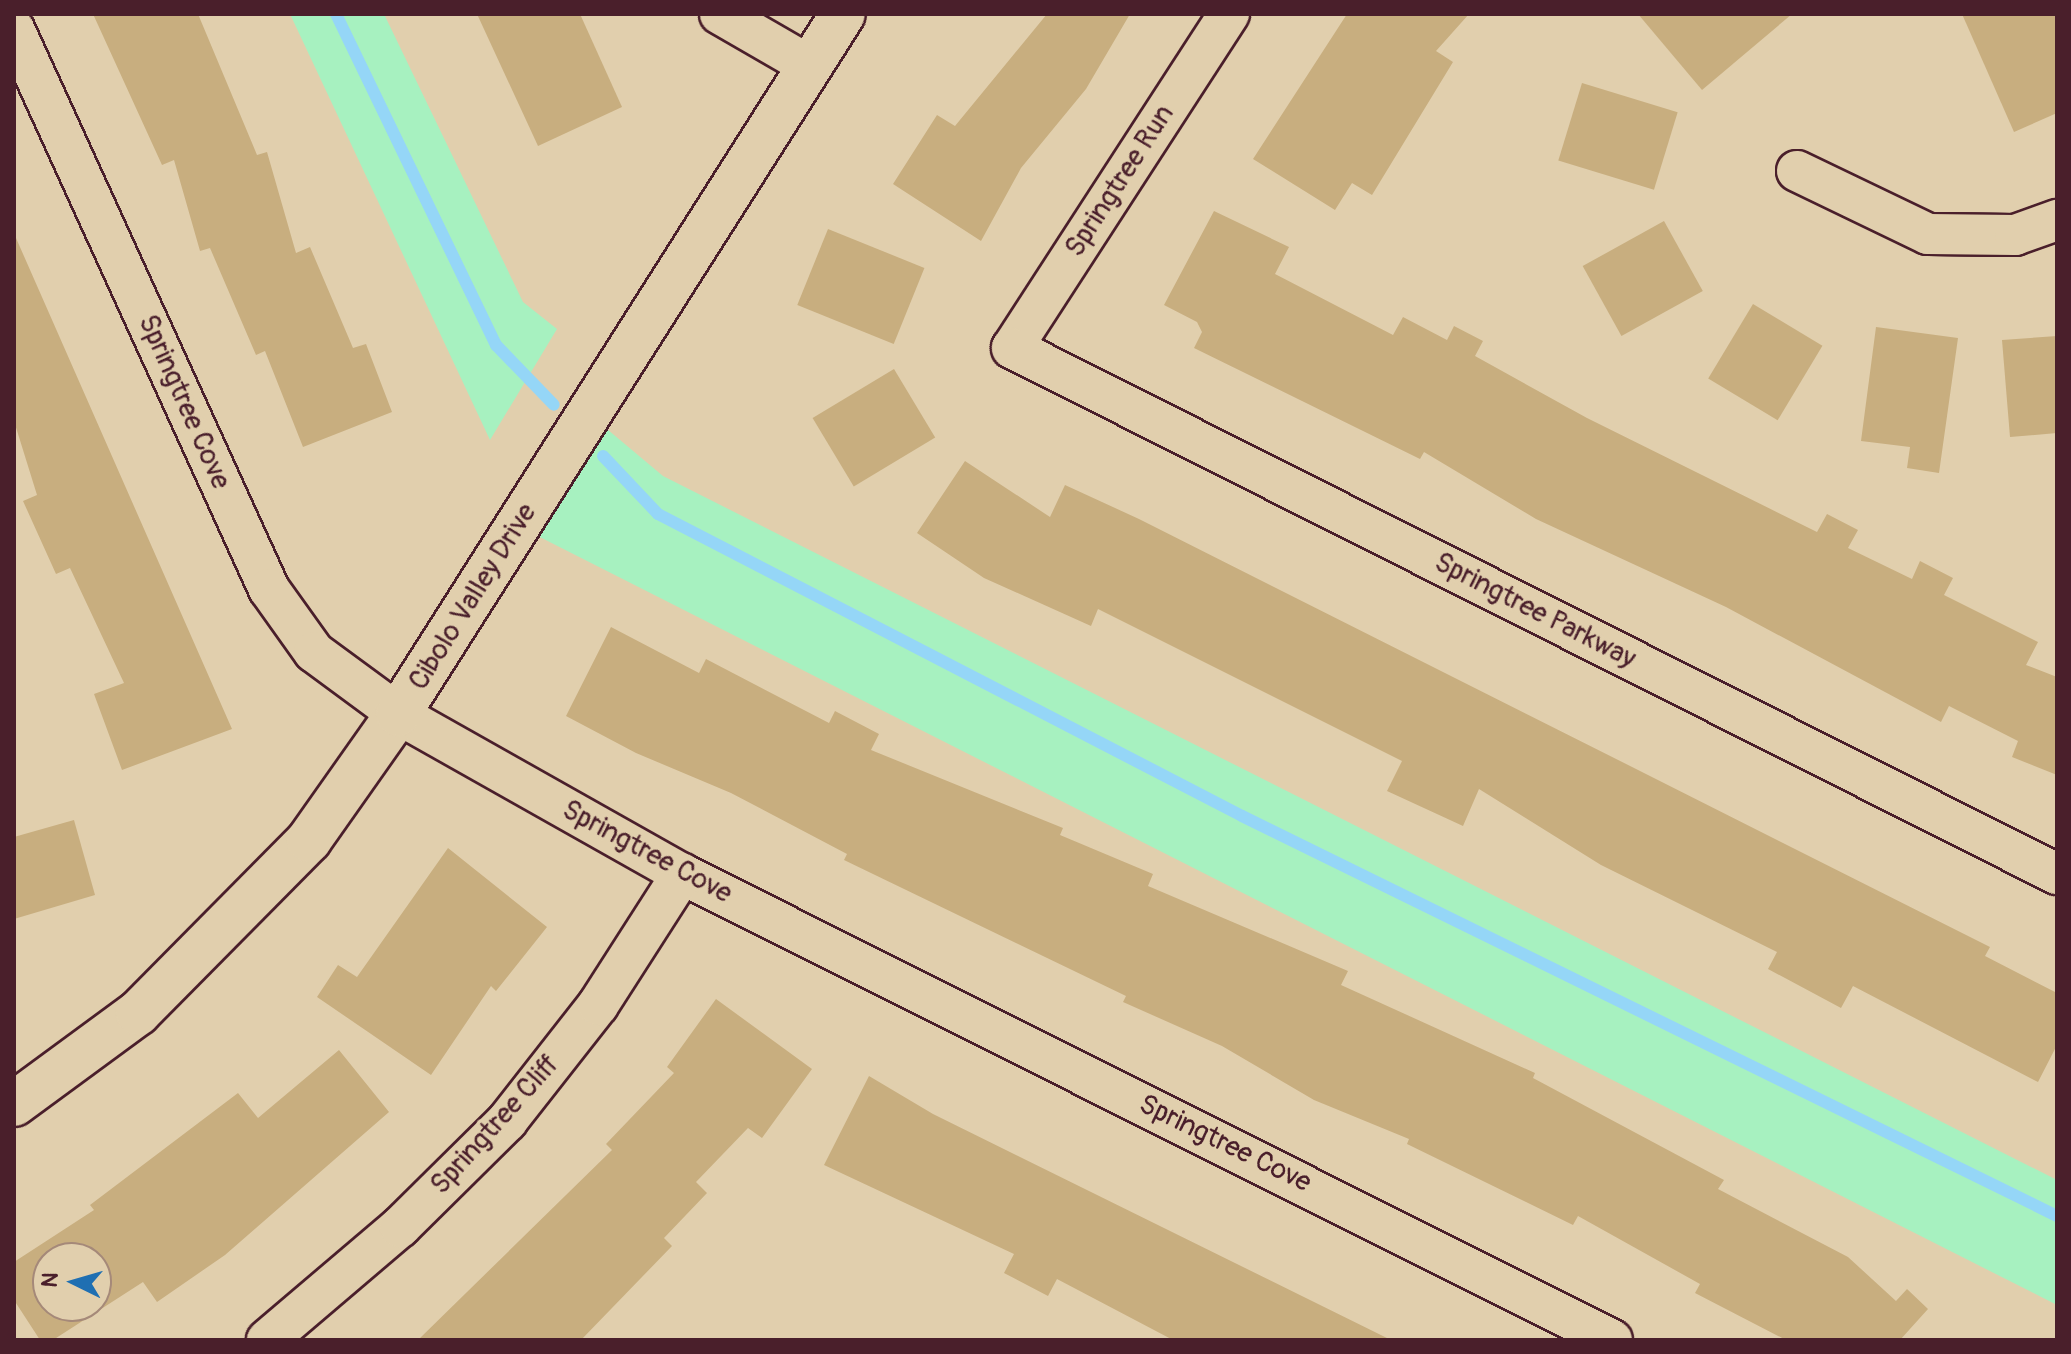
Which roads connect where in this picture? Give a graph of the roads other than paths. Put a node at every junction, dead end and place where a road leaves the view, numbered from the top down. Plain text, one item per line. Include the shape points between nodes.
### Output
1 (720, 14) edge
2 (843, 14) edge
3 (1229, 14) edge
4 (14, 29) edge
5 (810, 66) junction
6 (1797, 171) dead end
7 (2057, 220) edge
8 (1012, 348) joint
9 (398, 714) junction
10 (682, 874) junction
11 (2057, 874) edge
12 (14, 1104) edge
13 (267, 1340) edge
14 (1612, 1340) edge

1 - 5 street
2 - 5 main road, Cibolo Valley Drive
3 - 8 street, Springtree Run
4 - 9 street, Springtree Cove via 269,589 314,652
5 - 9 main road, Cibolo Valley Drive
6 - 7 street via 1928,234 2015,235
8 - 11 street, Springtree Parkway
9 - 10 street, Springtree Cove
9 - 12 main road, Cibolo Valley Drive via 309,840 223,931 138,1013
10 - 13 street, Springtree Cliff via 598,1005 507,1121 400,1227
10 - 14 street, Springtree Cove

